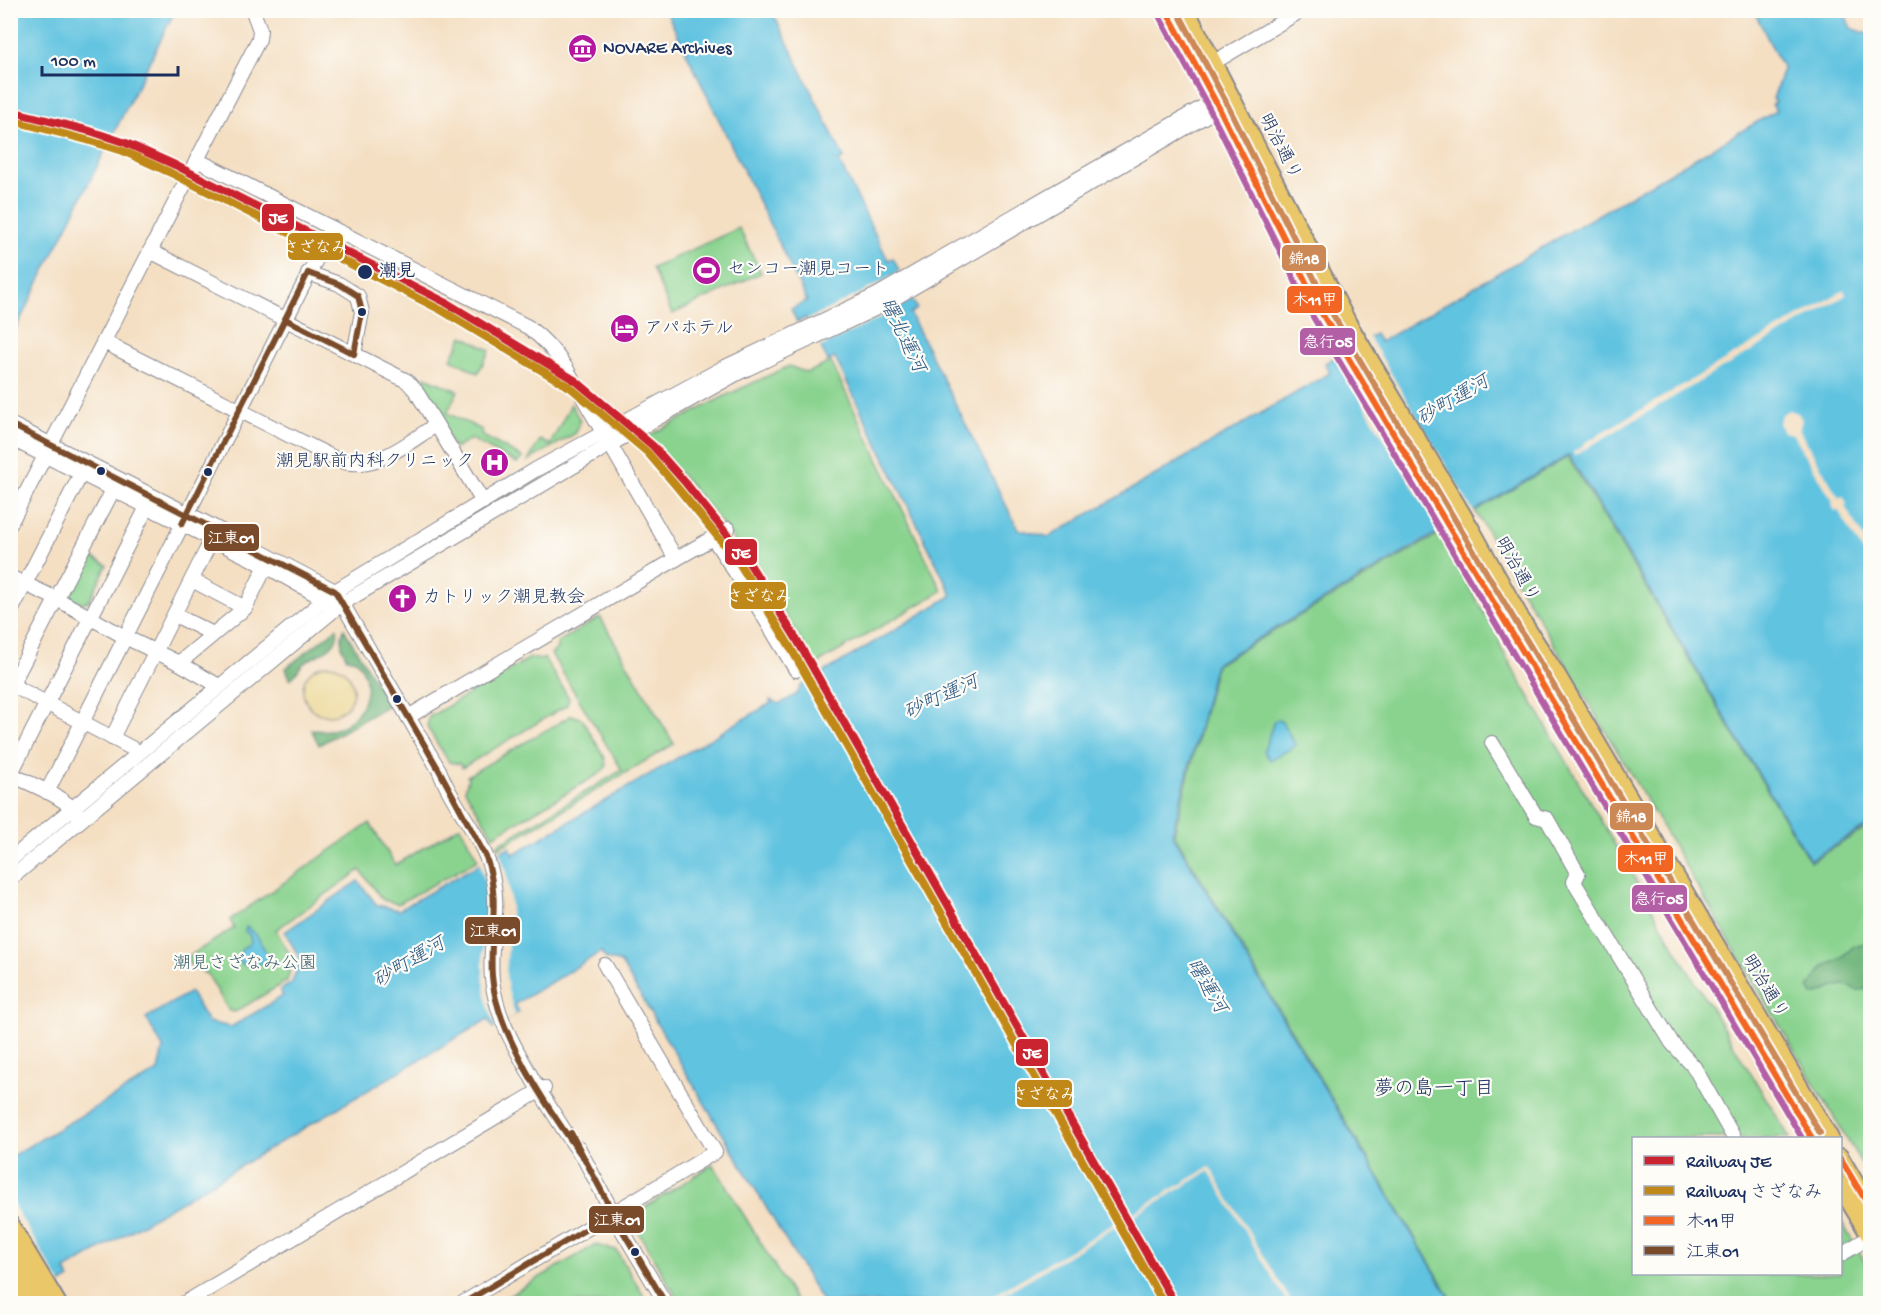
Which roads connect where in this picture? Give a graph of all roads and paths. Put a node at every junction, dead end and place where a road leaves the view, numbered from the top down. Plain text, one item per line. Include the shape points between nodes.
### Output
1 (1166, 10) edge
2 (1186, 10) edge
3 (1302, 10) edge
4 (254, 14) dead end
5 (1206, 67) junction
6 (1222, 102) junction
7 (197, 160) junction
8 (332, 228) junction
9 (150, 251) junction
10 (308, 273) junction
11 (285, 319) junction
12 (104, 342) junction
13 (354, 354) junction
14 (239, 410) junction
15 (10, 424) edge
16 (436, 425) junction
17 (10, 438) edge
18 (607, 438) junction
19 (48, 450) junction
20 (81, 474) junction
21 (113, 490) junction
22 (483, 502) junction
23 (147, 507) junction
24 (185, 519) junction
25 (10, 524) edge
26 (728, 529) dead end
27 (712, 538) junction
28 (212, 539) junction
29 (676, 559) junction
30 (266, 566) junction
31 (10, 577) edge
32 (192, 580) junction
33 (25, 585) junction
34 (333, 598) junction
35 (57, 599) junction
36 (245, 608) junction
37 (10, 614) edge
38 (175, 615) junction
39 (91, 618) junction
40 (213, 634) junction
41 (125, 637) junction
42 (156, 652) junction
43 (179, 663) junction
44 (796, 670) dead end
45 (11, 686) edge
46 (219, 686) junction
47 (47, 703) junction
48 (408, 717) junction
49 (82, 722) junction
50 (112, 738) junction
51 (1492, 743) dead end
52 (139, 752) junction
53 (11, 774) edge
54 (47, 792) junction
55 (72, 808) junction
56 (82, 819) junction
57 (10, 860) edge
58 (10, 879) edge
59 (605, 965) dead end
60 (542, 1089) junction
61 (1733, 1137) edge
62 (1811, 1137) edge
63 (1829, 1137) edge
64 (1842, 1159) edge
65 (1842, 1189) edge
66 (1870, 1208) edge
67 (613, 1213) junction
68 (10, 1224) edge
69 (1870, 1236) edge
70 (10, 1246) edge
71 (1842, 1254) edge
72 (10, 1273) edge
73 (10, 1299) edge
74 (51, 1300) edge
75 (13, 1304) edge
76 (29, 1304) edge
77 (183, 1304) edge
78 (461, 1304) edge
79 (666, 1304) edge

1 - 5 main road, 明治通り
2 - 5 main road, 明治通り
3 - 5 street
4 - 7 street via 259,39
5 - 6 main road, 明治通り
6 - 18 street via 916,279 883,305 803,338
6 - 62 main road, 明治通り via 1321,312
6 - 63 main road, 明治通り via 1522,621
7 - 8 street
7 - 9 street
8 - 10 street
8 - 18 street via 543,338 566,368
9 - 11 street
9 - 12 street
10 - 11 street
10 - 13 street via 358,296 362,312
11 - 13 street
11 - 14 street
12 - 14 street
12 - 19 street
13 - 16 street via 412,384
14 - 16 street via 340,461 358,465 385,456
14 - 24 street
15 - 19 street
16 - 22 street
17 - 19 street
18 - 22 street via 535,470
18 - 29 street
18 - 34 street
19 - 20 street
19 - 24 street
19 - 25 street
20 - 21 street
20 - 33 street
21 - 23 street
21 - 35 street
22 - 34 street
23 - 24 street
23 - 39 street
24 - 28 street
24 - 34 street
24 - 41 street
26 - 27 street
27 - 29 street
27 - 44 street
28 - 30 street
28 - 32 street
29 - 48 street
30 - 34 street
30 - 36 street
31 - 33 street
32 - 36 street
32 - 38 street
33 - 35 street
33 - 37 street
34 - 46 street
34 - 48 street
34 - 56 street
35 - 39 street
35 - 45 street
36 - 40 street
38 - 40 street
38 - 42 street
39 - 41 street
39 - 47 street
40 - 43 street
41 - 42 street
41 - 49 street
42 - 43 street
42 - 50 street
43 - 46 street
45 - 47 street
46 - 52 street
47 - 49 street
47 - 53 street
48 - 60 street via 497,867 503,912 497,967 506,1023
49 - 50 street
49 - 54 street
50 - 52 street
51 - 61 street via 1536,816 1547,819 1578,874 1574,882 1672,1044 1694,1067
52 - 55 street
53 - 54 street
54 - 55 street
55 - 56 street
55 - 57 street
56 - 58 street
59 - 67 street via 714,1152
60 - 67 street
60 - 77 street
64 - 66 main road
65 - 69 main road
67 - 78 street
67 - 79 street
68 - 74 main road
69 - 71 street
70 - 74 highway
72 - 76 highway
73 - 75 main road

